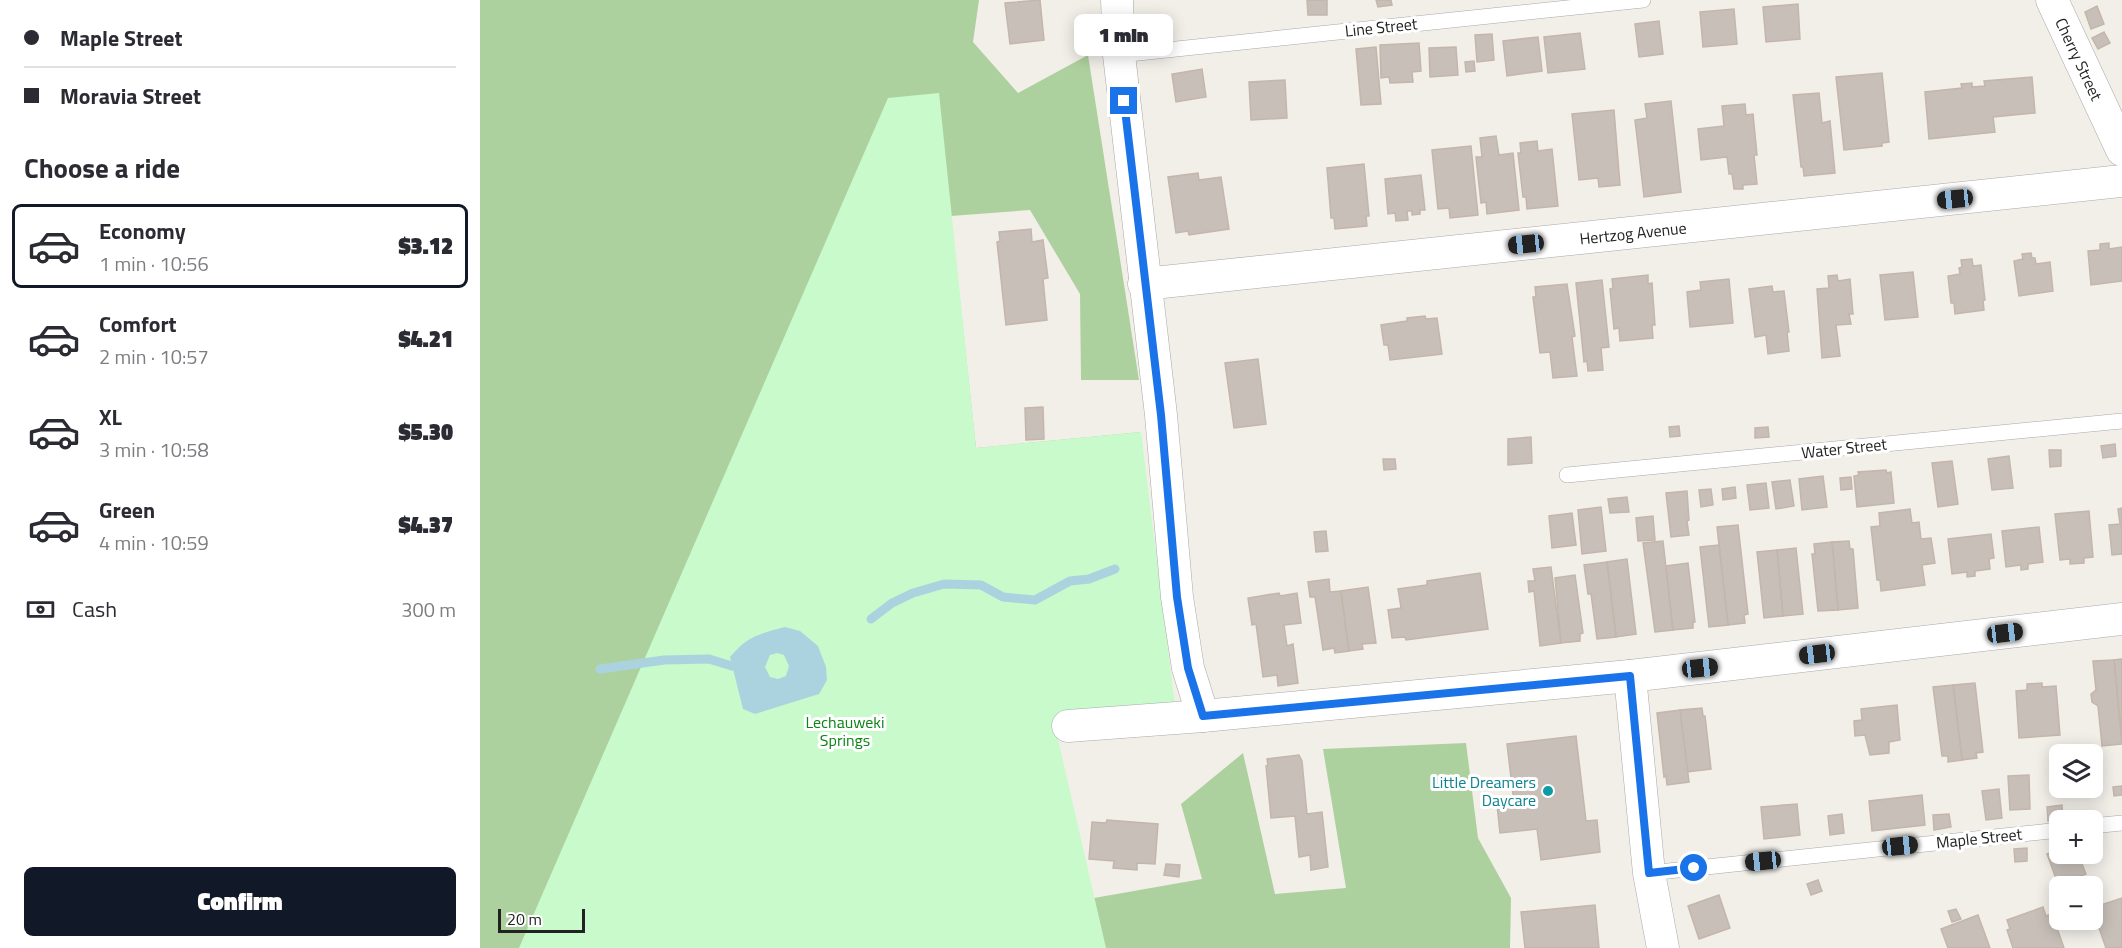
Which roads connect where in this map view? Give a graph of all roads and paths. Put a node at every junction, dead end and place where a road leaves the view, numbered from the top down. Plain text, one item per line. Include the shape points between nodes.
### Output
1 (1117, 0) edge
2 (1643, 0) edge
3 (2052, 0) edge
4 (1119, 55) junction
5 (2122, 150) edge
6 (2122, 181) edge
7 (1144, 284) junction
8 (2122, 421) edge
9 (1567, 475) dead end
10 (2122, 619) edge
11 (1630, 676) junction
12 (1203, 716) junction
13 (1068, 726) dead end
14 (2122, 823) edge
15 (2103, 825) edge
16 (2049, 831) edge
17 (1649, 873) junction
18 (1663, 948) edge

1 - 4 street
2 - 4 lane, Line Street
3 - 5 street, Cherry Street
4 - 7 street
6 - 7 street, Hertzog Avenue
7 - 12 street via 1161,415 1177,597 1188,668
8 - 9 lane, Water Street
10 - 11 street
11 - 12 street
11 - 17 street
12 - 13 street
14 - 15 lane
16 - 17 lane, Maple Street
17 - 18 street

